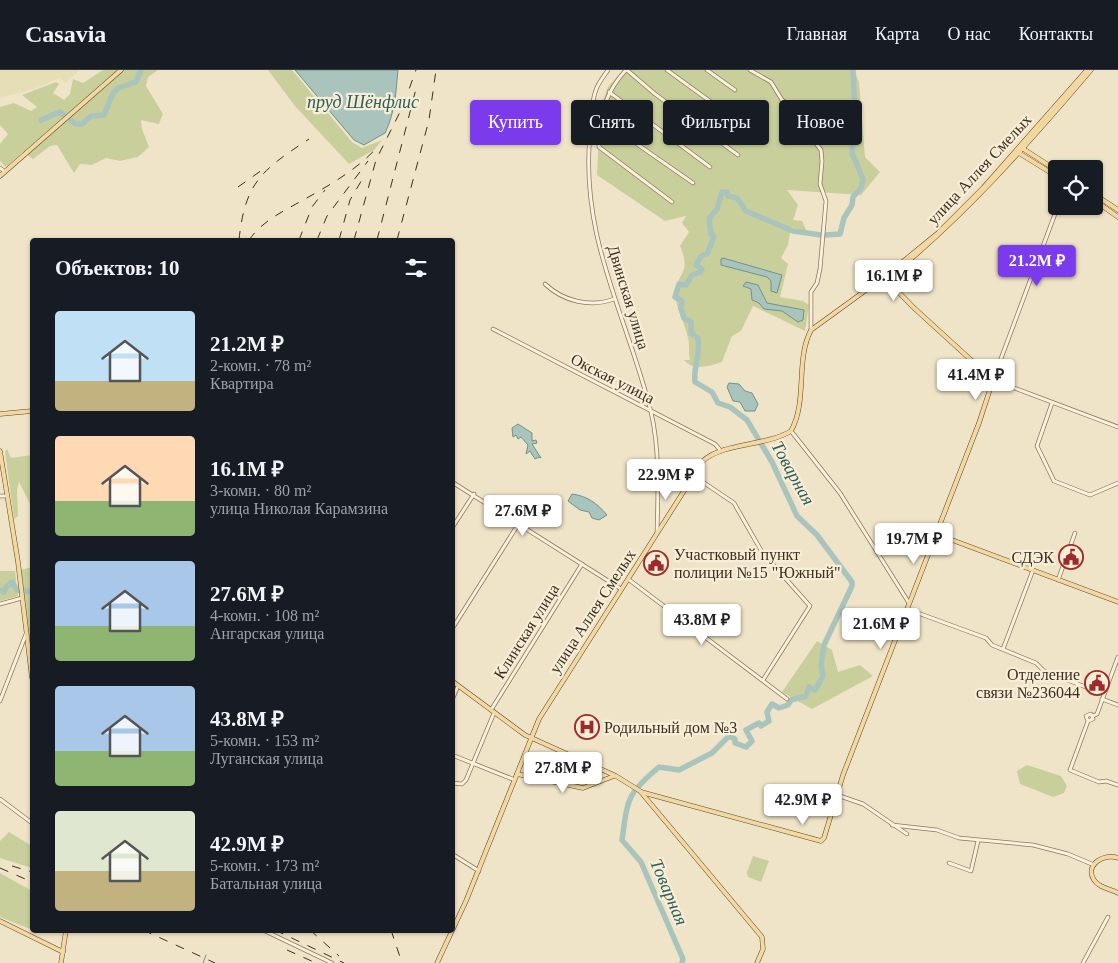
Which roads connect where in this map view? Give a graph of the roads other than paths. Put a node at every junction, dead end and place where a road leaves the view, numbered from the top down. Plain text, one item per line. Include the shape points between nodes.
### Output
1 (121, 70) edge
2 (608, 70) edge
3 (626, 70) edge
4 (667, 70) edge
5 (707, 70) edge
6 (750, 70) edge
7 (1087, 70) edge
8 (1091, 70) edge
9 (735, 90) dead end
10 (609, 92) junction
11 (607, 100) edge
12 (708, 100) edge
13 (599, 145) edge
14 (639, 145) edge
15 (1019, 150) junction
16 (738, 155) dead end
17 (1048, 166) edge
18 (710, 167) dead end
19 (0, 168) edge
20 (1048, 170) edge
21 (4, 171) junction
22 (0, 176) edge
23 (693, 183) dead end
24 (1103, 200) edge
25 (672, 202) dead end
26 (1103, 206) edge
27 (1118, 210) edge
28 (1055, 215) edge
29 (1118, 217) edge
30 (884, 277) junction
31 (545, 284) dead end
32 (614, 300) junction
33 (493, 329) dead end
34 (811, 330) junction
35 (993, 380) junction
36 (1052, 403) junction
37 (650, 410) junction
38 (30, 411) edge
39 (0, 414) edge
40 (1118, 427) edge
41 (791, 430) junction
42 (0, 451) edge
43 (721, 451) junction
44 (694, 476) junction
45 (455, 484) edge
46 (1118, 484) edge
47 (474, 494) junction
48 (0, 496) edge
49 (6, 496) junction
50 (455, 523) edge
51 (519, 523) junction
52 (1075, 533) dead end
53 (657, 534) junction
54 (936, 534) junction
55 (582, 564) junction
56 (1033, 570) junction
57 (628, 579) junction
58 (1058, 580) junction
59 (621, 589) junction
60 (22, 598) junction
61 (1118, 602) edge
62 (910, 603) junction
63 (0, 604) edge
64 (908, 609) junction
65 (455, 624) edge
66 (26, 634) junction
67 (1003, 649) junction
68 (1118, 657) edge
69 (30, 663) edge
70 (763, 680) junction
71 (455, 684) edge
72 (458, 686) junction
73 (455, 693) edge
74 (1104, 694) junction
75 (787, 699) dead end
76 (1102, 699) junction
77 (0, 702) edge
78 (1118, 705) edge
79 (492, 712) junction
80 (532, 736) junction
81 (455, 756) edge
82 (473, 763) junction
83 (606, 771) junction
84 (517, 774) junction
85 (616, 776) junction
86 (607, 777) junction
87 (515, 780) junction
88 (455, 783) edge
89 (1118, 785) edge
90 (640, 792) junction
91 (838, 795) junction
92 (657, 796) junction
93 (0, 799) edge
94 (651, 803) junction
95 (30, 822) edge
96 (892, 825) junction
97 (907, 834) dead end
98 (978, 841) junction
99 (455, 856) edge
100 (1118, 858) edge
101 (949, 863) dead end
102 (1094, 865) junction
103 (479, 871) junction
104 (1118, 893) edge
105 (1108, 917) dead end
106 (0, 921) edge
107 (455, 925) edge
108 (66, 933) edge
109 (269, 933) edge
110 (451, 933) edge
111 (64, 952) junction
112 (61, 963) edge
113 (332, 963) edge
114 (438, 963) edge
115 (757, 963) edge
116 (1083, 963) edge

1 - 21 main road
2 - 32 street, Двинская улица via 596,90 589,142 589,180 595,226
3 - 10 street
3 - 16 street
4 - 12 street
5 - 9 street
6 - 34 street via 771,82 782,100 793,107 800,123 821,150 820,184 826,201 820,269 811,292
7 - 15 main road, улица Аллея Смелых
8 - 15 main road
10 - 11 street
10 - 18 street
13 - 25 street
14 - 23 street
15 - 17 main road
15 - 20 main road
15 - 30 main road, улица Аллея Смелых via 954,217
19 - 21 street
21 - 22 main road
24 - 27 main road
26 - 29 main road
28 - 35 street
30 - 34 main road, улица Аллея Смелых
30 - 35 main road
31 - 32 street via 554,292 586,304
32 - 37 street, Двинская улица
33 - 37 street, Окская улица
34 - 41 main road via 806,343 799,413
35 - 36 street
35 - 54 main road
36 - 40 street
36 - 46 street via 1037,446 1054,481 1090,495
37 - 43 street, Окская улица via 715,444
37 - 53 street, Двинская улица via 656,448
38 - 39 main road
41 - 43 main road, улица Аллея Смелых via 760,442
41 - 62 street via 840,492
42 - 49 main road
43 - 44 main road, улица Аллея Смелых via 708,456
44 - 53 main road, улица Аллея Смелых
44 - 70 street via 734,503 762,552 810,606
45 - 47 street
47 - 50 street
47 - 51 street
48 - 49 street
49 - 60 main road
51 - 55 street
51 - 65 street
52 - 58 street
53 - 57 main road, улица Аллея Смелых
54 - 56 main road
54 - 62 main road
55 - 59 street
55 - 79 street, Клинская улица
56 - 58 main road
56 - 67 street
57 - 59 main road, улица Аллея Смелых
57 - 70 street
58 - 61 main road
59 - 80 main road, улица Аллея Смелых via 543,710
60 - 63 street
60 - 66 main road
62 - 64 main road
64 - 67 street via 986,638 992,645
64 - 91 main road
66 - 69 main road
66 - 77 street
67 - 74 street via 1036,663 1044,671
68 - 74 street
70 - 75 street
71 - 72 main road
72 - 73 street
72 - 79 main road
74 - 76 street
76 - 78 street
76 - 89 street via 1097,714 1088,721 1070,770 1099,782
79 - 80 main road
79 - 82 street, Клинская улица
80 - 83 main road
80 - 84 main road, улица Аллея Смелых
81 - 82 street
82 - 87 street
82 - 88 street, Клинская улица via 466,780 462,784
83 - 85 main road
83 - 86 main road
84 - 86 main road via 583,788
84 - 87 main road, улица Аллея Смелых
85 - 86 main road
85 - 90 main road
87 - 103 main road, улица Аллея Смелых
90 - 92 main road
90 - 94 main road
91 - 92 main road via 823,840
91 - 96 street via 862,804
92 - 94 main road
93 - 95 street
94 - 115 main road via 763,941
96 - 97 street
96 - 98 street via 937,830
98 - 101 street via 971,871
98 - 102 street via 1050,848
99 - 103 street
100 - 102 main road via 1106,856
102 - 104 main road via 1092,874 1095,881
103 - 107 main road, улица Аллея Смелых
105 - 116 street
106 - 111 main road
108 - 111 main road
109 - 113 street
110 - 114 main road, улица Аллея Смелых
111 - 112 main road

